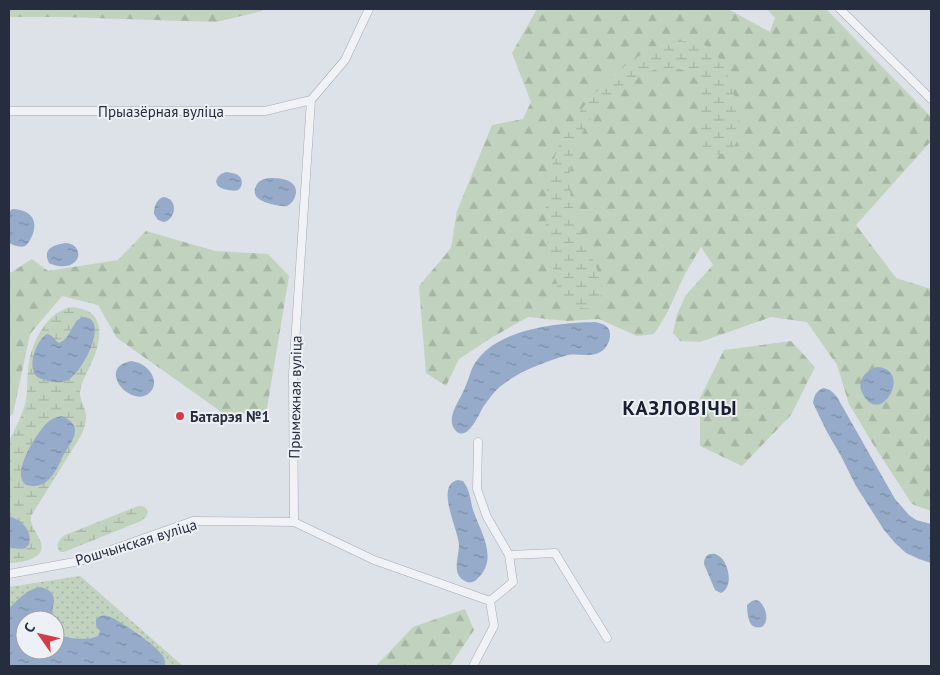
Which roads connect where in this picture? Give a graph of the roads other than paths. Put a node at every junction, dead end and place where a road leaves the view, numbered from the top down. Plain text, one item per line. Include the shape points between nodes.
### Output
1 (369, 9) edge
2 (840, 9) edge
3 (931, 99) edge
4 (311, 100) junction
5 (9, 111) edge
6 (478, 442) dead end
7 (294, 522) junction
8 (510, 555) junction
9 (9, 574) edge
10 (490, 601) junction
11 (607, 638) dead end
12 (474, 666) edge

1 - 4 street via 345,60
2 - 3 street
4 - 5 street, Прыазёрная вуліца via 265,111
4 - 7 street, Прымежная вуліца via 293,374
6 - 8 street via 477,489 487,517
7 - 9 street, Рошчынская вуліца via 194,521 80,561
7 - 10 street via 374,560
8 - 10 street via 514,582
8 - 11 street via 555,553
10 - 12 street via 494,626

